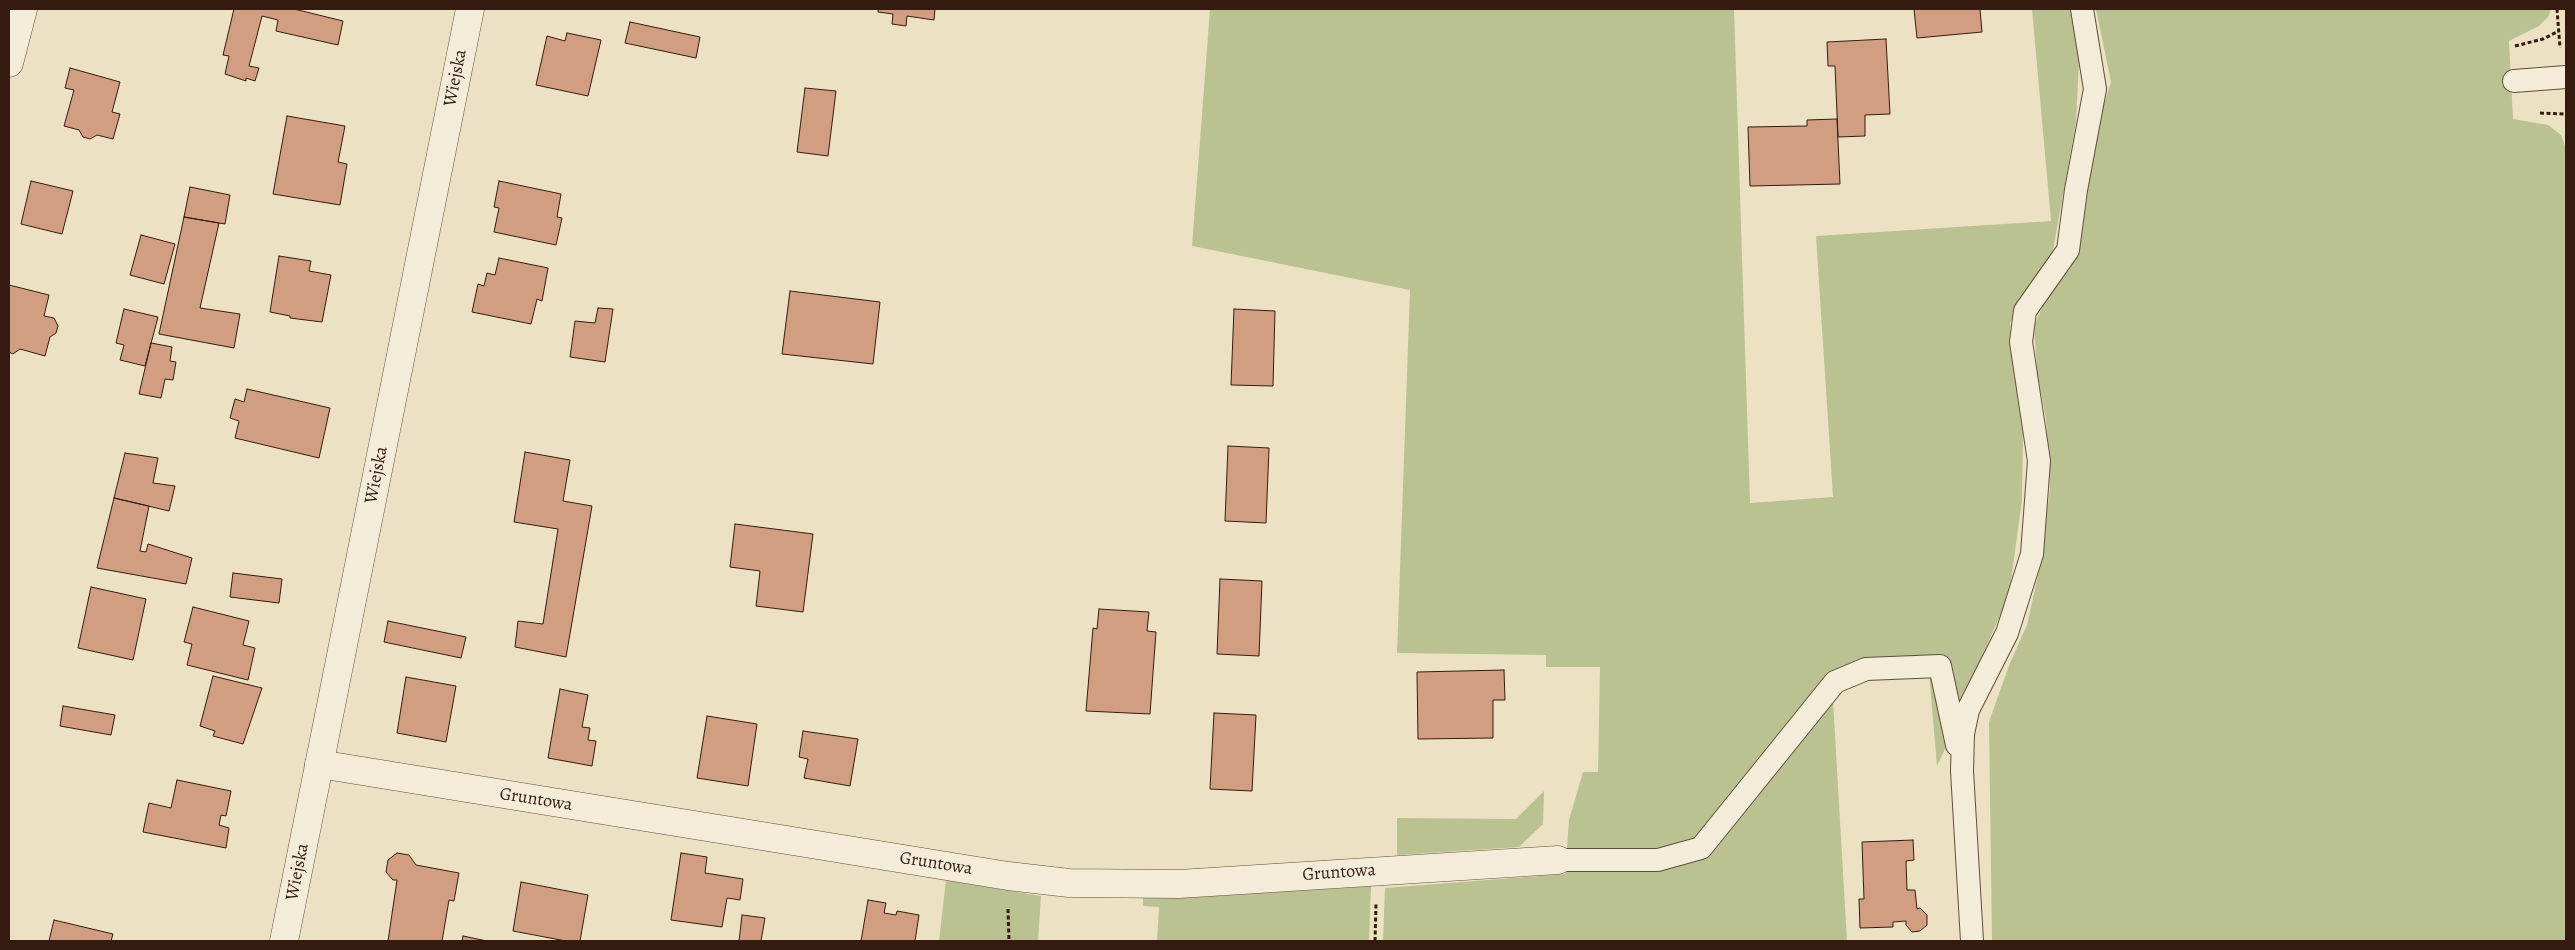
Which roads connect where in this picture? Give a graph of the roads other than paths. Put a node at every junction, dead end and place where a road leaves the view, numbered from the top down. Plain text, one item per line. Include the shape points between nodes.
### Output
1 (23, 9) edge
2 (470, 9) edge
3 (2082, 9) edge
4 (9, 63) edge
5 (2566, 77) edge
6 (2514, 81) dead end
7 (319, 764) junction
8 (1962, 771) junction
9 (1558, 860) joint
10 (284, 941) edge
11 (1972, 941) edge

1 - 4 street
2 - 7 street, Wiejska
3 - 8 lane via 2095,89 2068,250 2025,311 2021,342 2039,462 2032,554 2007,634 1968,710 1963,734
5 - 6 lane
7 - 9 street, Gruntowa via 1069,883 1179,884
7 - 10 street, Wiejska
8 - 9 lane via 1940,666 1866,669 1835,682 1701,848 1658,860
8 - 11 lane

